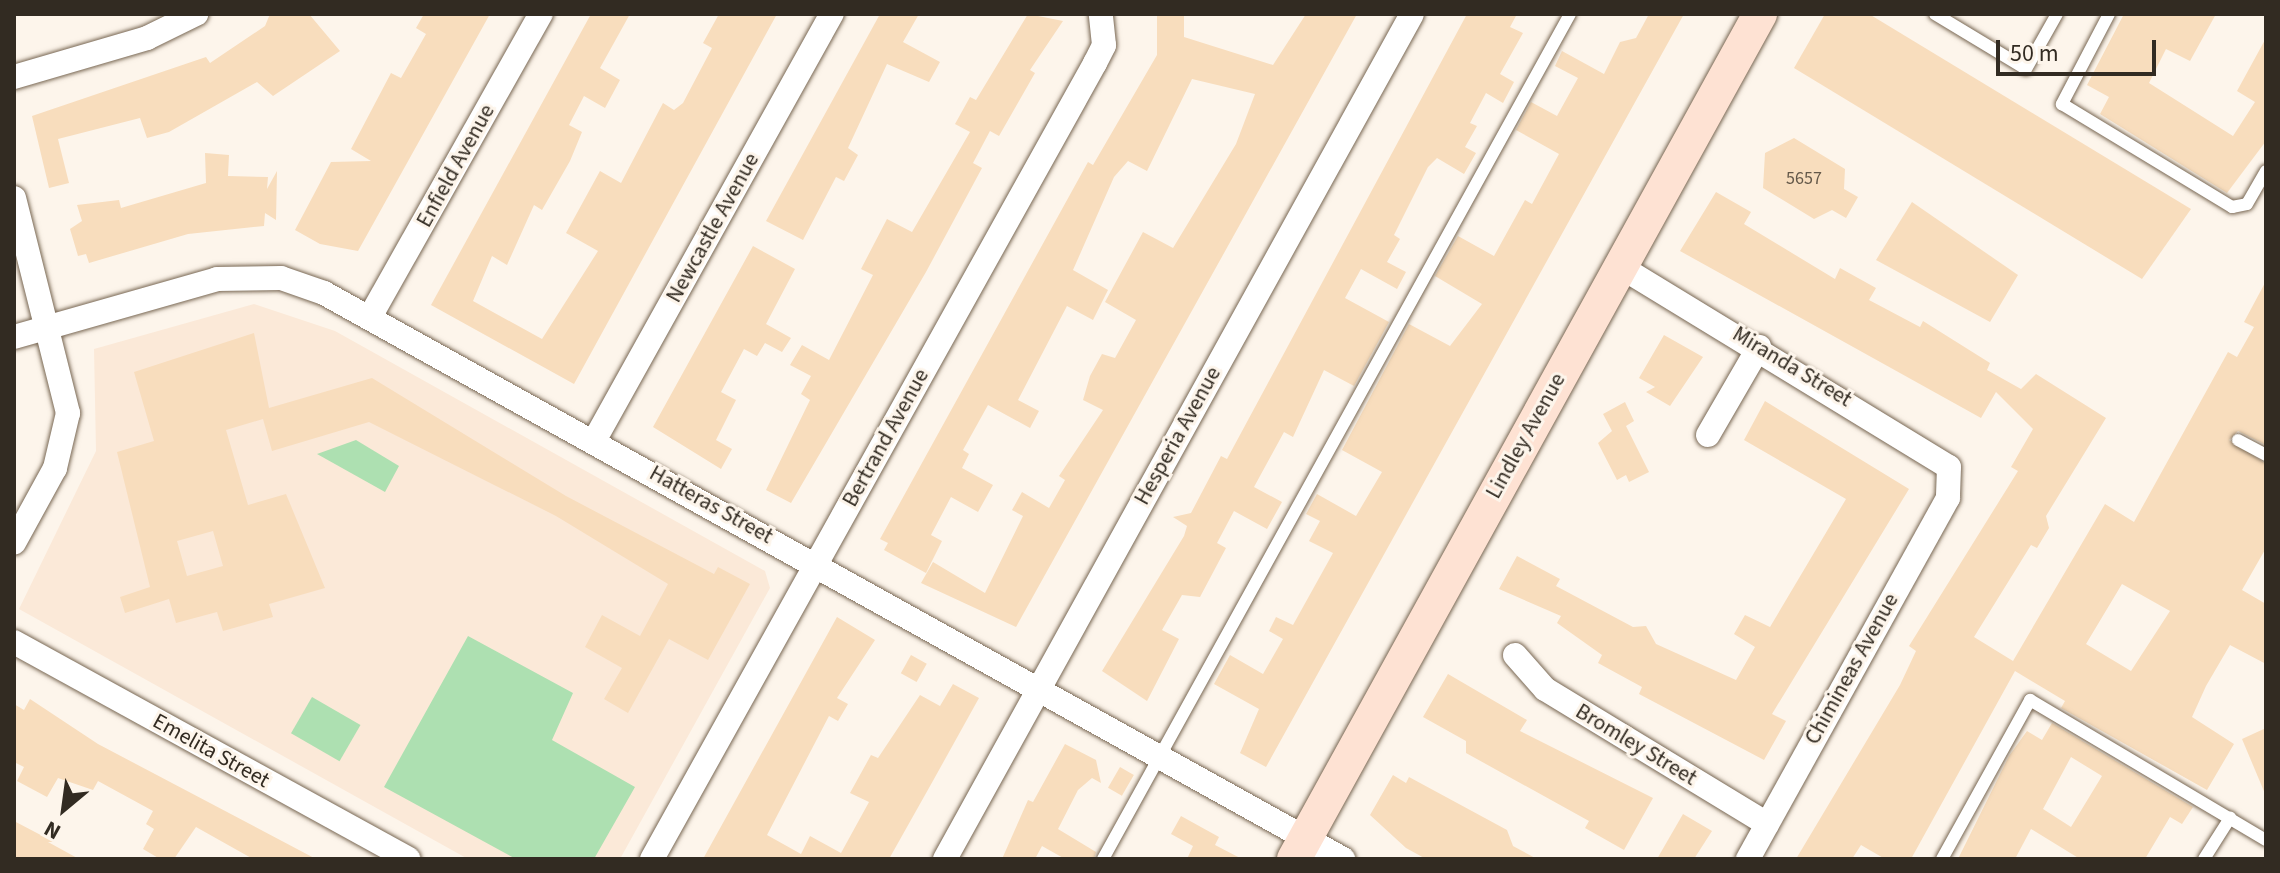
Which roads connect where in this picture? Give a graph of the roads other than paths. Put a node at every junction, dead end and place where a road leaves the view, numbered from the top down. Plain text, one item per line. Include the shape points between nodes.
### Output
1 (196, 14) edge
2 (541, 14) edge
3 (832, 14) edge
4 (1101, 14) edge
5 (1412, 14) edge
6 (1570, 14) edge
7 (1760, 14) edge
8 (1935, 14) edge
9 (2057, 14) edge
10 (2109, 14) edge
11 (14, 77) edge
12 (2266, 171) edge
13 (14, 198) edge
14 (1621, 267) junction
15 (370, 317) junction
16 (50, 326) junction
17 (14, 337) edge
18 (1759, 347) junction
19 (1708, 435) dead end
20 (2238, 440) dead end
21 (594, 441) junction
22 (2266, 455) edge
23 (1951, 478) joint
24 (14, 543) edge
25 (817, 564) junction
26 (14, 642) edge
27 (1515, 655) dead end
28 (1039, 687) junction
29 (1160, 754) junction
30 (2230, 818) junction
31 (1767, 824) junction
32 (2266, 840) edge
33 (1300, 848) edge
34 (408, 859) edge
35 (652, 859) edge
36 (945, 859) edge
37 (1103, 859) edge
38 (1343, 859) edge
39 (1748, 859) edge
40 (1942, 859) edge
41 (2204, 859) edge

1 - 11 street via 147,38
2 - 15 street, Enfield Avenue
3 - 21 street, Newcastle Avenue
4 - 25 street, Bertrand Avenue via 1104,45 1095,63
5 - 28 street, Hesperia Avenue
6 - 29 lane
7 - 14 main road, Lindley Avenue
8 - 9 lane via 2026,69
10 - 12 lane via 2062,104 2232,207 2247,204
13 - 16 street
14 - 18 street, Miranda Street
14 - 33 main road, Lindley Avenue
15 - 16 street, Hatteras Street via 281,278 241,276
15 - 21 street, Hatteras Street
16 - 17 street, Hatteras Street
16 - 24 street via 67,391 65,439
18 - 19 street
18 - 23 street, Miranda Street via 1945,459
20 - 22 lane
21 - 25 street, Hatteras Street
23 - 31 street, Chimineas Avenue via 1948,498
25 - 28 street, Hatteras Street
25 - 35 street, Bertrand Avenue
26 - 34 street, Emelita Street
27 - 31 street, Bromley Street via 1545,689
28 - 29 street, Hatteras Street
28 - 36 street, Hesperia Avenue
29 - 33 street, Hatteras Street
29 - 37 lane
30 - 32 lane
30 - 40 lane via 2030,700
30 - 41 lane
31 - 39 street, Chimineas Avenue
33 - 38 street, Hatteras Street

